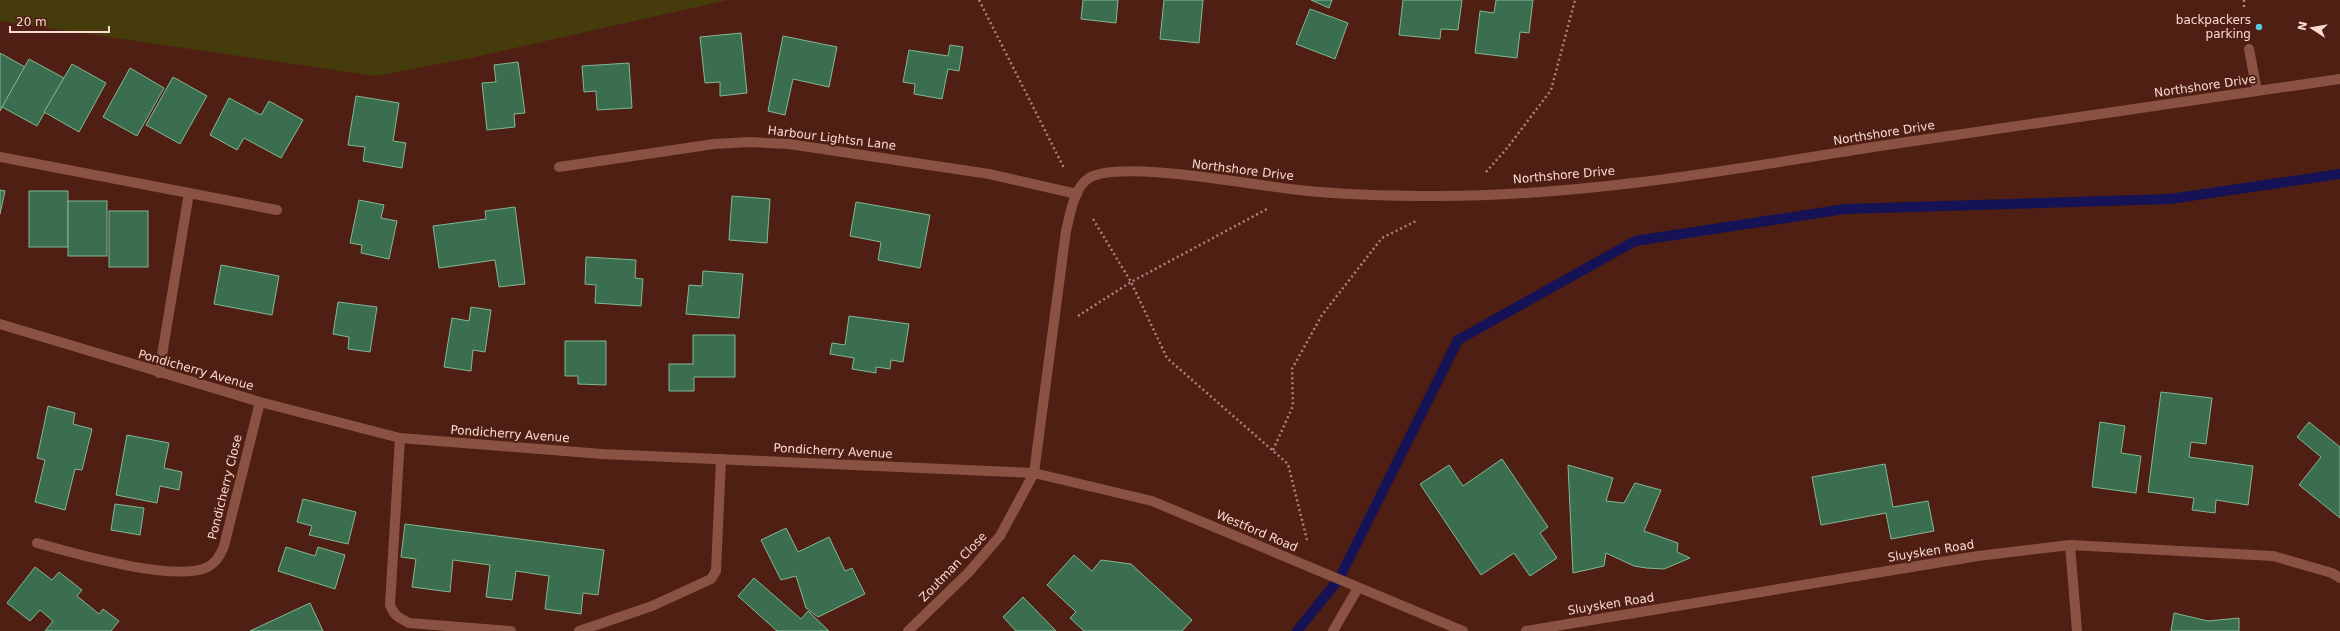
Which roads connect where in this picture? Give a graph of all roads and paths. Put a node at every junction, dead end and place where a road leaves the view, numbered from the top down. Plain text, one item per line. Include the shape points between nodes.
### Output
1 (979, 0) edge
2 (1575, 0) edge
3 (2244, 0) edge
4 (2244, 7) dead end
5 (2249, 49) dead end
6 (2340, 79) edge
7 (2257, 91) junction
8 (0, 157) edge
9 (559, 167) dead end
10 (1301, 190) junction
11 (189, 193) junction
12 (1077, 194) junction
13 (1464, 196) junction
14 (277, 210) dead end
15 (1423, 217) dead end
16 (1131, 282) junction
17 (0, 324) edge
18 (1053, 333) junction
19 (159, 373) junction
20 (260, 402) junction
21 (400, 438) junction
22 (1273, 450) junction
23 (721, 459) junction
24 (1034, 473) junction
25 (37, 544) dead end
26 (2070, 545) junction
27 (1314, 570) junction
28 (2340, 578) edge
29 (1358, 588) junction
30 (511, 631) edge
31 (579, 631) edge
32 (908, 631) edge
33 (1333, 631) edge
34 (1463, 631) edge
35 (1526, 631) edge
36 (2077, 631) edge

1 - 12 path
2 - 13 path via 1551,90 1508,147
3 - 4 path
5 - 7 street
6 - 7 street, Northshore Drive
7 - 13 street, Northshore Drive via 1716,172 1572,190
8 - 11 street
9 - 12 street, Harbour Lightsn Lane via 714,144 789,144 981,172
10 - 12 street, Northshore Drive via 1140,171 1103,172 1085,179
10 - 13 street, Northshore Drive via 1388,196
10 - 16 path
11 - 14 street
11 - 19 street
12 - 16 path
12 - 18 street, Northshore Drive via 1066,231
15 - 22 path via 1382,238 1322,315 1292,369 1293,406
16 - 18 path
16 - 22 path via 1167,358
17 - 19 street, Pondicherry Avenue
18 - 24 street, Northshore Drive
19 - 20 street, Pondicherry Avenue
20 - 21 street, Pondicherry Avenue
20 - 25 street, Pondicherry Close via 224,546 215,562 208,567 185,572 129,565
21 - 23 street, Pondicherry Avenue via 602,454
21 - 30 street via 390,605 392,611 398,618 409,623
22 - 27 path via 1288,464
23 - 24 street, Pondicherry Avenue
23 - 31 street via 716,571 711,579 652,606
24 - 27 street, Westford Road via 1152,501
24 - 32 street, Zoutman Close via 1000,536 968,573
26 - 28 street, Sluysken Road via 2273,556 2332,573
26 - 35 street, Sluysken Road via 1970,558
26 - 36 street
27 - 29 street, Westford Road
29 - 33 street
29 - 34 street, Westford Road

